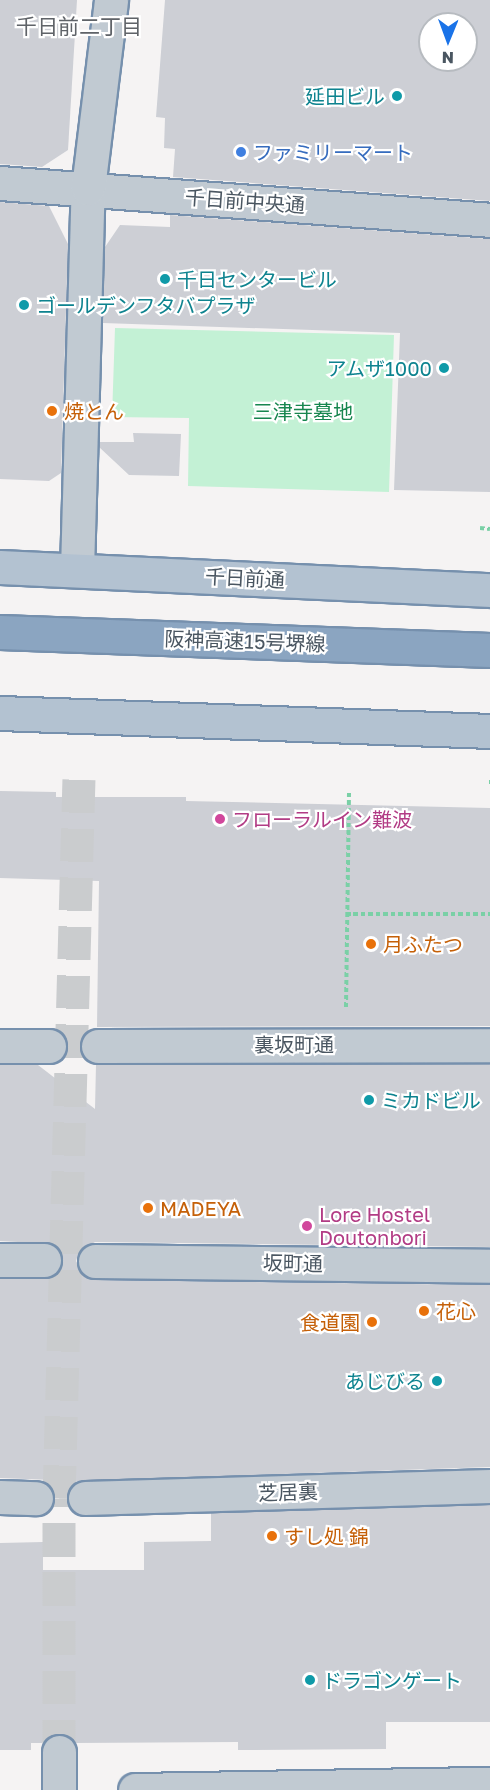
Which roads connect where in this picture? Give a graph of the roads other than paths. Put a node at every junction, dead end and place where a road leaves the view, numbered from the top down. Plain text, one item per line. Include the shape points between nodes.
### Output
1 (111, 0) edge
2 (0, 183) edge
3 (88, 188) junction
4 (490, 220) edge
5 (0, 567) edge
6 (77, 570) junction
7 (490, 590) edge
8 (0, 632) edge
9 (490, 650) edge
10 (0, 713) edge
11 (490, 731) edge
12 (0, 1046) edge
13 (49, 1046) dead end
14 (98, 1046) dead end
15 (490, 1046) edge
16 (0, 1260) edge
17 (44, 1260) dead end
18 (95, 1261) dead end
19 (490, 1266) edge
20 (490, 1486) edge
21 (0, 1497) edge
22 (36, 1498) dead end
23 (85, 1498) dead end
24 (59, 1752) tunnel mouth
25 (490, 1784) edge
26 (59, 1790) edge
27 (135, 1790) edge

1 - 3 street
2 - 3 street, 千日前中央通
3 - 4 street, 千日前中央通
3 - 6 street
5 - 6 main road, 千日前通
6 - 7 main road, 千日前通
8 - 9 highway, 阪神高速15号堺線
10 - 11 main road
12 - 13 street
14 - 15 street, 裏坂町通
16 - 17 street
18 - 19 street, 坂町通
20 - 23 street, 芝居裏
21 - 22 street
24 - 26 street
25 - 27 street

